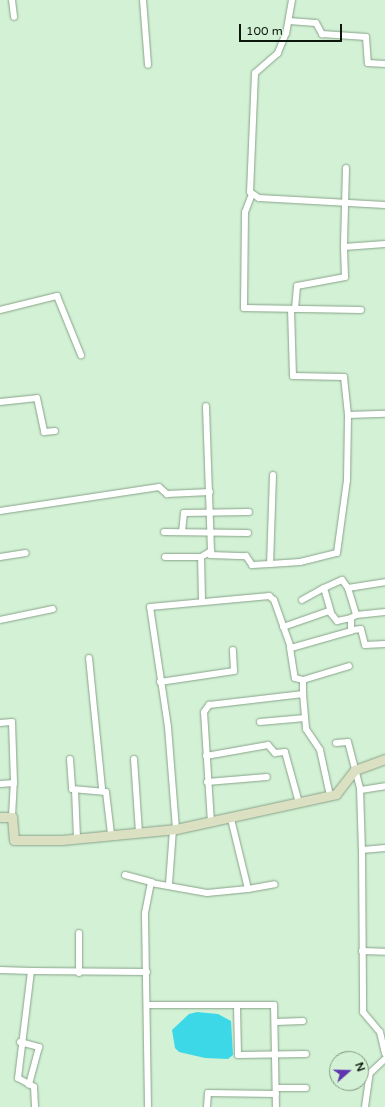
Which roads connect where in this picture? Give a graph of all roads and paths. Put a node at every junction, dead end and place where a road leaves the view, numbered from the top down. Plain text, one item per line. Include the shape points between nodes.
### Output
1 (12, 0) edge
2 (143, 0) edge
3 (292, 0) edge
4 (14, 17) dead end
5 (289, 21) junction
6 (148, 64) dead end
7 (385, 64) edge
8 (346, 168) dead end
9 (252, 194) junction
10 (343, 204) junction
11 (385, 205) edge
12 (385, 244) edge
13 (344, 247) junction
14 (293, 309) junction
15 (0, 310) edge
16 (361, 310) dead end
17 (81, 355) dead end
18 (0, 402) edge
19 (206, 406) dead end
20 (385, 414) edge
21 (348, 415) junction
22 (55, 431) dead end
23 (273, 474) dead end
24 (210, 492) junction
25 (0, 511) edge
26 (210, 512) junction
27 (248, 512) dead end
28 (164, 532) dead end
29 (182, 532) junction
30 (210, 532) junction
31 (248, 533) dead end
32 (26, 553) dead end
33 (210, 555) junction
34 (0, 557) edge
35 (165, 557) dead end
36 (201, 557) junction
37 (270, 564) junction
38 (385, 582) edge
39 (324, 588) junction
40 (348, 588) junction
41 (202, 600) junction
42 (302, 600) dead end
43 (53, 609) dead end
44 (331, 612) junction
45 (385, 612) edge
46 (354, 617) junction
47 (0, 620) edge
48 (283, 627) junction
49 (353, 630) junction
50 (385, 644) edge
51 (290, 648) junction
52 (233, 650) dead end
53 (89, 658) dead end
54 (349, 666) dead end
55 (302, 680) junction
56 (160, 682) junction
57 (303, 694) junction
58 (305, 718) junction
59 (260, 722) dead end
60 (0, 724) edge
61 (336, 743) dead end
62 (206, 756) junction
63 (70, 758) dead end
64 (134, 759) dead end
65 (385, 759) edge
66 (356, 772) junction
67 (267, 777) dead end
68 (207, 782) junction
69 (14, 783) junction
70 (0, 784) edge
71 (385, 786) edge
72 (102, 789) junction
73 (360, 789) junction
74 (75, 790) junction
75 (330, 796) junction
76 (299, 803) junction
77 (0, 817) edge
78 (12, 818) junction
79 (231, 819) junction
80 (211, 823) junction
81 (174, 830) junction
82 (138, 832) junction
83 (110, 834) junction
84 (77, 838) junction
85 (385, 848) edge
86 (362, 850) junction
87 (125, 875) dead end
88 (152, 882) junction
89 (169, 884) junction
90 (275, 884) dead end
91 (248, 890) junction
92 (79, 933) dead end
93 (362, 951) junction
94 (385, 952) edge
95 (0, 970) edge
96 (31, 971) junction
97 (146, 972) junction
98 (79, 973) junction
99 (147, 1005) junction
100 (237, 1006) junction
101 (303, 1021) dead end
102 (276, 1022) junction
103 (20, 1042) junction
104 (385, 1053) edge
105 (306, 1054) dead end
106 (276, 1056) junction
107 (385, 1059) edge
108 (29, 1085) junction
109 (306, 1088) dead end
110 (276, 1091) junction
111 (35, 1107) edge
112 (148, 1107) edge
113 (208, 1107) edge
114 (276, 1107) edge
115 (365, 1107) edge

1 - 4 street
2 - 6 street
3 - 5 street
5 - 7 street via 316,23 322,34 366,37 368,63
5 - 9 street via 278,53 256,73 249,187
8 - 10 street
9 - 10 street via 259,198
9 - 14 street via 245,212 244,307
10 - 11 street
10 - 13 street
12 - 13 street
13 - 14 street via 345,277 297,286
14 - 16 street
14 - 21 street via 293,376 344,377
15 - 17 street via 57,296
18 - 22 street via 37,398 44,432
19 - 24 street
20 - 21 street
21 - 37 street via 347,480 339,551 300,562
23 - 37 street
24 - 25 street via 167,494 159,486
24 - 26 street
26 - 27 street
26 - 29 street via 183,514
26 - 30 street
28 - 29 street
29 - 30 street
30 - 31 street
30 - 33 street
32 - 34 street
33 - 36 street
33 - 37 street via 246,556 252,565
35 - 36 street
36 - 41 street
38 - 40 street
39 - 40 street via 344,580
39 - 42 street
39 - 44 street
40 - 46 street
41 - 48 street via 271,596
41 - 56 street via 149,608
43 - 47 street
44 - 46 street via 336,621
44 - 48 street
45 - 46 street
46 - 49 street
48 - 51 street
49 - 50 street via 361,629 365,645
49 - 51 street
51 - 55 street via 295,678
52 - 56 street via 234,671
53 - 72 street
54 - 55 street
55 - 57 street
56 - 81 street
57 - 58 street
57 - 62 street via 206,706
58 - 59 street
58 - 75 street via 307,735 320,750
60 - 69 street via 12,722
61 - 66 street via 348,742
62 - 68 street
62 - 76 street via 268,745 275,753 285,752
63 - 74 street via 72,788
64 - 82 street
65 - 66 street
66 - 73 street
66 - 75 street via 341,791
67 - 68 street
68 - 80 street
69 - 70 street
69 - 78 street
71 - 73 street
72 - 74 street
72 - 83 street via 106,792
73 - 86 street
74 - 84 street
75 - 76 street
76 - 79 street
77 - 78 street
78 - 84 street via 13,840
79 - 80 street
79 - 91 street
80 - 81 street
81 - 82 street
81 - 89 street
82 - 83 street
83 - 84 street
85 - 86 street
86 - 93 street
87 - 88 street
88 - 89 street
88 - 97 street via 145,913
89 - 91 street via 207,893
90 - 91 street
92 - 98 street
93 - 94 street
93 - 104 street via 363,1012 380,1032
95 - 96 street
96 - 98 street
96 - 103 street
97 - 98 street
97 - 99 street
99 - 100 street
99 - 112 street
100 - 102 street via 274,1005
100 - 106 street via 236,1053
101 - 102 street
102 - 106 street
103 - 108 street via 18,1078
103 - 108 street via 39,1047
105 - 106 street
106 - 110 street
107 - 115 street via 370,1073
108 - 111 street via 34,1088
109 - 110 street
110 - 113 street via 208,1093
110 - 114 street

